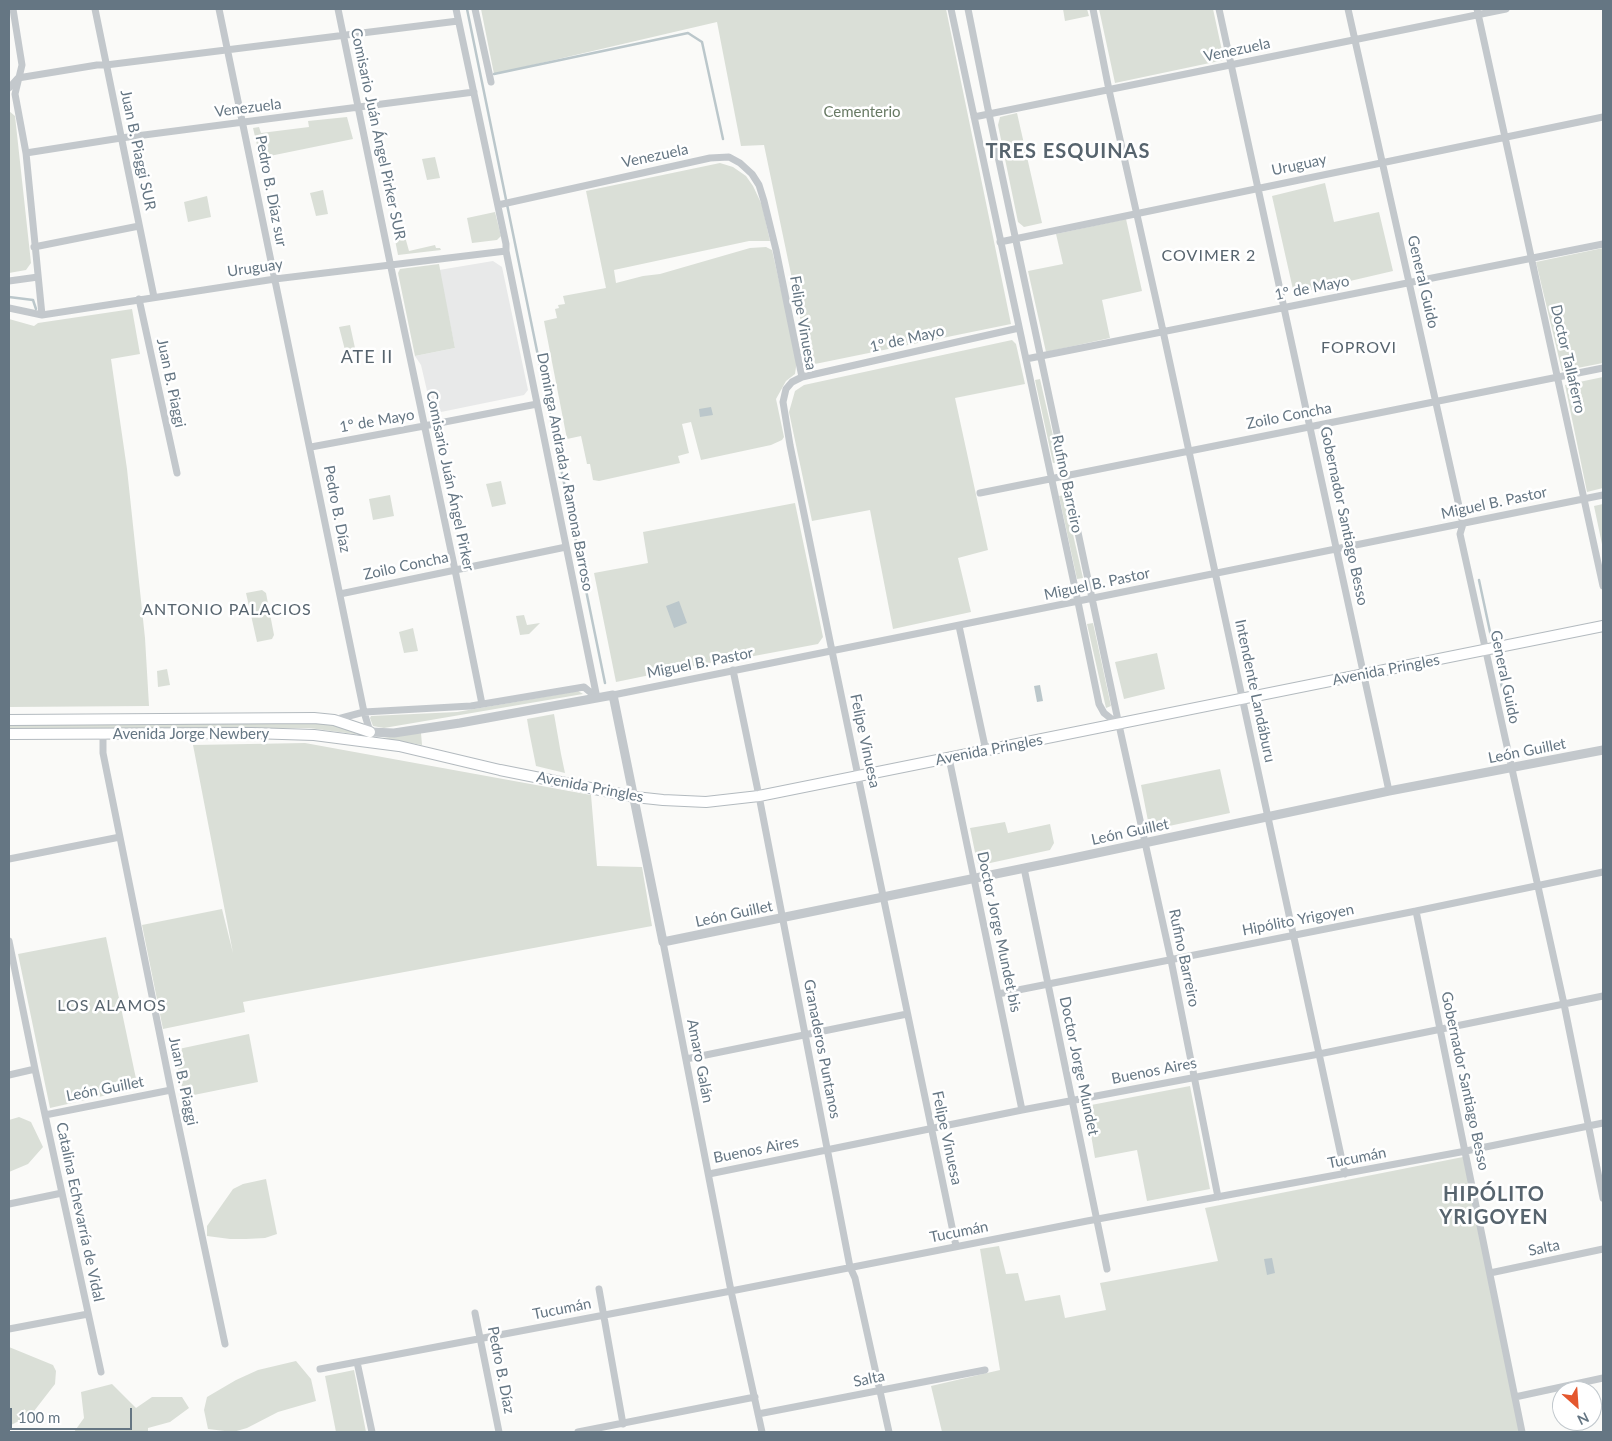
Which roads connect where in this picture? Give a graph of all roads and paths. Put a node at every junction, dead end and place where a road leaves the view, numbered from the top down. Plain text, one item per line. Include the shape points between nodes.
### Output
1 (13, 9) edge
2 (95, 9) edge
3 (219, 9) edge
4 (338, 9) edge
5 (456, 9) edge
6 (475, 9) edge
7 (951, 9) edge
8 (968, 9) edge
9 (1093, 9) edge
10 (1219, 9) edge
11 (1348, 9) edge
12 (1506, 9) edge
13 (1478, 12) edge
14 (458, 21) junction
15 (343, 35) junction
16 (1355, 40) junction
17 (228, 49) junction
18 (106, 65) junction
19 (1231, 65) junction
20 (18, 78) junction
21 (491, 82) dead end
22 (9, 88) edge
23 (1109, 90) junction
24 (474, 92) junction
25 (358, 108) junction
26 (989, 114) junction
27 (974, 117) junction
28 (1603, 117) edge
29 (244, 122) junction
30 (1504, 137) junction
31 (121, 138) junction
32 (26, 153) junction
33 (716, 157) joint
34 (1382, 162) junction
35 (1259, 188) junction
36 (498, 205) junction
37 (1137, 213) junction
38 (139, 226) junction
39 (1015, 239) junction
40 (1000, 242) junction
41 (1603, 244) edge
42 (34, 247) junction
43 (506, 252) junction
44 (1531, 258) junction
45 (390, 265) junction
46 (38, 277) junction
47 (275, 279) junction
48 (9, 281) edge
49 (1409, 283) junction
50 (154, 297) junction
51 (140, 299) junction
52 (9, 308) edge
53 (1285, 308) junction
54 (42, 315) junction
55 (1019, 328) junction
56 (1163, 331) junction
57 (1040, 356) junction
58 (1026, 359) junction
59 (1603, 368) edge
60 (802, 377) junction
61 (1558, 378) junction
62 (1436, 401) junction
63 (537, 404) junction
64 (1310, 425) junction
65 (424, 426) junction
66 (311, 446) junction
67 (1189, 450) junction
68 (177, 473) dead end
69 (1066, 475) junction
70 (1051, 478) junction
71 (980, 493) dead end
72 (1603, 495) edge
73 (1585, 499) junction
74 (1463, 524) junction
75 (566, 547) junction
76 (1337, 550) junction
77 (455, 570) junction
78 (1216, 573) junction
79 (1603, 586) edge
80 (340, 594) junction
81 (1092, 598) junction
82 (1078, 602) junction
83 (959, 626) junction
84 (1603, 626) edge
85 (1485, 650) junction
86 (832, 651) junction
87 (732, 670) junction
88 (1364, 675) junction
89 (613, 695) junction
90 (597, 698) junction
91 (1243, 699) junction
92 (482, 704) junction
93 (364, 712) junction
94 (9, 720) edge
95 (334, 720) junction
96 (1119, 725) junction
97 (370, 732) junction
98 (9, 734) edge
99 (103, 734) junction
100 (373, 743) junction
101 (986, 750) junction
102 (1603, 750) edge
103 (949, 758) junction
104 (1511, 769) junction
105 (859, 776) junction
106 (1389, 791) junction
107 (759, 796) junction
108 (635, 797) junction
109 (1268, 816) junction
110 (120, 837) junction
111 (1144, 843) junction
112 (9, 859) edge
113 (1024, 868) junction
114 (1603, 872) edge
115 (974, 878) junction
116 (1537, 885) junction
117 (883, 897) junction
118 (1416, 911) junction
119 (782, 918) junction
120 (1294, 935) junction
121 (9, 941) edge
122 (664, 942) junction
123 (1170, 960) junction
124 (1048, 984) junction
125 (998, 994) junction
126 (1603, 996) edge
127 (1564, 1004) junction
128 (907, 1014) junction
129 (1439, 1029) junction
130 (805, 1035) junction
131 (1319, 1054) junction
132 (686, 1058) junction
133 (35, 1070) junction
134 (9, 1075) edge
135 (1194, 1077) junction
136 (171, 1090) junction
137 (1072, 1101) junction
138 (1022, 1110) junction
139 (45, 1115) junction
140 (1603, 1123) edge
141 (1589, 1126) junction
142 (931, 1129) junction
143 (828, 1150) junction
144 (1466, 1151) junction
145 (709, 1174) junction
146 (1345, 1174) junction
147 (62, 1193) junction
148 (1218, 1197) junction
149 (1603, 1198) edge
150 (9, 1204) edge
151 (1096, 1219) junction
152 (956, 1246) junction
153 (1603, 1249) edge
154 (850, 1267) junction
155 (1107, 1269) dead end
156 (1490, 1273) junction
157 (599, 1289) dead end
158 (731, 1291) junction
159 (476, 1313) dead end
160 (88, 1314) junction
161 (604, 1315) junction
162 (9, 1329) edge
163 (480, 1338) junction
164 (225, 1344) dead end
165 (357, 1362) junction
166 (320, 1369) dead end
167 (984, 1370) dead end
168 (101, 1372) dead end
169 (1603, 1378) edge
170 (880, 1390) junction
171 (1515, 1396) junction
172 (755, 1397) junction
173 (758, 1414) junction
174 (623, 1424) junction
175 (372, 1432) edge
176 (499, 1432) edge
177 (578, 1432) edge
178 (762, 1432) edge
179 (889, 1432) edge
180 (1522, 1432) edge

1 - 20 street via 22,65
2 - 18 street, Juan B. Piaggi SUR
3 - 17 street
4 - 15 street, Comisario Juán Ángel Pirker SUR
5 - 14 street, Dominga Andrada y Ramona Barroso
6 - 21 street
7 - 27 street, Rufino Barreiro
8 - 26 street, Rufino Barreiro
9 - 23 street, Intendente Landáburu
10 - 19 street, Gobernador Santiago Besso
11 - 16 street, General Guido
12 - 13 street, Venezuela
13 - 16 street, Venezuela
13 - 30 street, Doctor Tallaferro
14 - 15 street
14 - 24 street, Dominga Andrada y Ramona Barroso
15 - 17 street
15 - 25 street, Comisario Juán Ángel Pirker SUR
16 - 19 street, Venezuela
16 - 34 street, General Guido
17 - 18 street
17 - 29 street, Pedro B. Díaz sur
18 - 20 street
18 - 31 street, Juan B. Piaggi SUR
19 - 23 street, Venezuela
19 - 35 street, Gobernador Santiago Besso
20 - 22 street
20 - 32 street via 15,94
23 - 26 street, Venezuela
23 - 37 street, Intendente Landáburu
24 - 25 street, Venezuela
24 - 36 street, Dominga Andrada y Ramona Barroso
25 - 29 street, Venezuela
25 - 45 street, Comisario Juán Ángel Pirker SUR
26 - 27 street, Venezuela
26 - 39 street, Rufino Barreiro
27 - 40 street, Rufino Barreiro
28 - 30 street, Uruguay
29 - 31 street, Venezuela
29 - 47 street, Pedro B. Díaz sur
30 - 34 street, Uruguay
30 - 44 street, Doctor Tallaferro
31 - 32 street, Venezuela
31 - 38 street, Juan B. Piaggi SUR
32 - 42 street
33 - 36 street, Venezuela
33 - 60 street, Felipe Vinuesa via 729,157 740,163 759,185
34 - 35 street, Uruguay
34 - 49 street, General Guido
35 - 37 street, Uruguay
35 - 53 street, Gobernador Santiago Besso
36 - 43 street, Dominga Andrada y Ramona Barroso
37 - 39 street, Uruguay
37 - 56 street, Intendente Landáburu
38 - 42 street
38 - 50 street, Juan B. Piaggi SUR
39 - 40 street, Uruguay
39 - 57 street, Rufino Barreiro
40 - 55 street, Rufino Barreiro
41 - 44 street, 1º de Mayo
42 - 46 street
43 - 45 street, Uruguay
43 - 63 street, Dominga Andrada y Ramona Barroso
44 - 49 street, 1º de Mayo
44 - 61 street, Doctor Tallaferro
45 - 47 street, Uruguay
45 - 65 street, Comisario Juán Ángel Pirker
46 - 48 street
46 - 54 street
47 - 50 street, Uruguay
47 - 66 street, Pedro B. Díaz
49 - 53 street, 1º de Mayo
49 - 62 street, General Guido
50 - 51 street, Uruguay
51 - 54 street, Uruguay
51 - 68 street, Juan B. Piaggi
52 - 54 street, Uruguay
53 - 56 street, 1º de Mayo
53 - 64 street, Gobernador Santiago Besso
55 - 58 street, Rufino Barreiro
55 - 60 street, 1º de Mayo
56 - 57 street, 1º de Mayo
56 - 67 street, Intendente Landáburu
57 - 58 street, 1º de Mayo
57 - 69 street, Rufino Barreiro
58 - 70 street, Rufino Barreiro
59 - 61 street, Zoilo Concha
60 - 86 street, Felipe Vinuesa via 786,389 784,402
61 - 62 street, Zoilo Concha
61 - 73 street, Doctor Tallaferro
62 - 64 street, Zoilo Concha
62 - 74 street, General Guido
63 - 65 street, 1º de Mayo
63 - 75 street, Dominga Andrada y Ramona Barroso
64 - 67 street, Zoilo Concha
64 - 76 street, Gobernador Santiago Besso
65 - 66 street, 1º de Mayo
65 - 77 street, Comisario Juán Ángel Pirker
66 - 80 street, Pedro B. Díaz
67 - 69 street, Zoilo Concha
67 - 78 street, Intendente Landáburu
69 - 70 street, Zoilo Concha
69 - 81 street, Rufino Barreiro
70 - 71 street, Zoilo Concha
70 - 82 street, Rufino Barreiro
72 - 73 street, Miguel B. Pastor
73 - 74 street, Miguel B. Pastor
73 - 79 street, Doctor Tallaferro
74 - 76 street, Miguel B. Pastor
74 - 85 street, General Guido via 1460,534
75 - 77 street, Zoilo Concha
75 - 90 street, Dominga Andrada y Ramona Barroso
76 - 78 street, Miguel B. Pastor
76 - 88 street, Gobernador Santiago Besso
77 - 80 street, Zoilo Concha
77 - 92 street, Comisario Juán Ángel Pirker
78 - 81 street, Miguel B. Pastor
78 - 91 street, Intendente Landáburu
80 - 93 street, Pedro B. Díaz
81 - 82 street, Miguel B. Pastor
81 - 96 street, Rufino Barreiro
82 - 83 street, Miguel B. Pastor
82 - 96 street, Rufino Barreiro via 1098,704
83 - 86 street, Miguel B. Pastor
83 - 101 street
84 - 85 main road, Avenida Pringles
85 - 88 main road, Avenida Pringles
85 - 104 street, General Guido
86 - 87 street, Miguel B. Pastor
86 - 105 street, Felipe Vinuesa
87 - 89 street, Miguel B. Pastor
87 - 107 street, Granaderos Puntanos
88 - 91 main road, Avenida Pringles
88 - 106 street, Gobernador Santiago Besso
89 - 90 street, Miguel B. Pastor
89 - 108 street, Amaro Galán
90 - 92 street via 584,687
90 - 97 street, Miguel B. Pastor via 394,733
91 - 96 main road, Avenida Pringles
91 - 109 street, Intendente Landáburu
92 - 93 street
93 - 95 street, Avenida Jorge Newbery
93 - 97 street, Pedro B. Díaz
94 - 95 main road, Avenida Jorge Newbery
95 - 97 main road, Avenida Jorge Newbery
96 - 101 main road, Avenida Pringles
96 - 111 street, Rufino Barreiro
97 - 100 street, Pedro B. Díaz
98 - 99 main road, Avenida Jorge Newbery
99 - 100 main road, Avenida Jorge Newbery via 285,734
99 - 110 street, Juan B. Piaggi via 103,753
100 - 108 main road, Avenida Pringles
101 - 103 main road, Avenida Pringles
102 - 104 street, León Guillet
103 - 105 main road, Avenida Pringles
103 - 115 street, Doctor Jorge Mundet bis
104 - 106 street, León Guillet
104 - 116 street, General Guido
105 - 107 main road, Avenida Pringles
105 - 117 street, Felipe Vinuesa
106 - 109 street, León Guillet
107 - 108 main road, Avenida Pringles via 686,802
107 - 119 street, Granaderos Puntanos
108 - 122 street, Amaro Galán
109 - 111 street, León Guillet
109 - 120 street, Intendente Landáburu
110 - 112 street
110 - 136 street, Juan B. Piaggi
111 - 113 street, León Guillet
111 - 123 street, Rufino Barreiro
113 - 115 street, León Guillet
113 - 124 street, Doctor Jorge Mundet
114 - 116 street, Hipólito Yrigoyen
115 - 117 street, León Guillet
115 - 125 street, Doctor Jorge Mundet bis
116 - 118 street, Hipólito Yrigoyen
116 - 127 street, General Guido
117 - 119 street, León Guillet
117 - 128 street, Felipe Vinuesa
118 - 120 street, Hipólito Yrigoyen
118 - 129 street, Gobernador Santiago Besso
119 - 122 street, León Guillet
119 - 130 street, Granaderos Puntanos
120 - 123 street, Hipólito Yrigoyen
120 - 131 street, Intendente Landáburu
121 - 133 street, Catalina Echevarría de Vidal
122 - 132 street, Amaro Galán
123 - 124 street, Hipólito Yrigoyen
123 - 135 street, Rufino Barreiro
124 - 125 street, Hipólito Yrigoyen
124 - 137 street, Doctor Jorge Mundet
125 - 138 street, Doctor Jorge Mundet bis
126 - 127 street, Buenos Aires
127 - 129 street, Buenos Aires
127 - 141 street, General Guido
128 - 130 street
128 - 142 street, Felipe Vinuesa
129 - 131 street, Buenos Aires
129 - 144 street, Gobernador Santiago Besso
130 - 132 street
130 - 143 street, Granaderos Puntanos
131 - 135 street, Buenos Aires
131 - 146 street, Intendente Landáburu
132 - 145 street, Amaro Galán
133 - 134 street
133 - 139 street, Catalina Echevarría de Vidal
135 - 137 street, Buenos Aires
135 - 148 street, Rufino Barreiro
136 - 139 street, León Guillet
136 - 164 street, Juan B. Piaggi
137 - 138 street, Buenos Aires
137 - 151 street, Doctor Jorge Mundet
138 - 142 street, Buenos Aires
139 - 147 street, Catalina Echevarría de Vidal
140 - 141 street, Tucumán
141 - 144 street, Tucumán
141 - 149 street, General Guido
142 - 143 street, Buenos Aires
142 - 152 street, Felipe Vinuesa
143 - 145 street, Buenos Aires
143 - 154 street, Granaderos Puntanos
144 - 146 street, Tucumán
144 - 156 street, Gobernador Santiago Besso
145 - 158 street, Amaro Galán
146 - 148 street, Tucumán
147 - 150 street
147 - 160 street, Catalina Echevarría de Vidal
148 - 151 street, Tucumán
151 - 152 street, Tucumán
151 - 155 street, Doctor Jorge Mundet
152 - 154 street, Tucumán
153 - 156 street, Salta
154 - 158 street, Tucumán
154 - 170 street, Granaderos Puntanos
156 - 171 street, Gobernador Santiago Besso
157 - 161 street
158 - 161 street, Tucumán
158 - 172 street, Amaro Galán
159 - 163 street, Pedro B. Díaz
160 - 162 street
160 - 168 street, Catalina Echevarría de Vidal
161 - 163 street, Tucumán
161 - 174 street
163 - 165 street, Tucumán
163 - 176 street, Pedro B. Díaz
165 - 166 street, Tucumán
165 - 175 street
167 - 170 street, Salta
169 - 171 street
170 - 173 street, Salta
170 - 179 street, Granaderos Puntanos
171 - 180 street, Gobernador Santiago Besso
172 - 173 street, Amaro Galán
172 - 174 street
173 - 178 street, Amaro Galán
174 - 177 street

